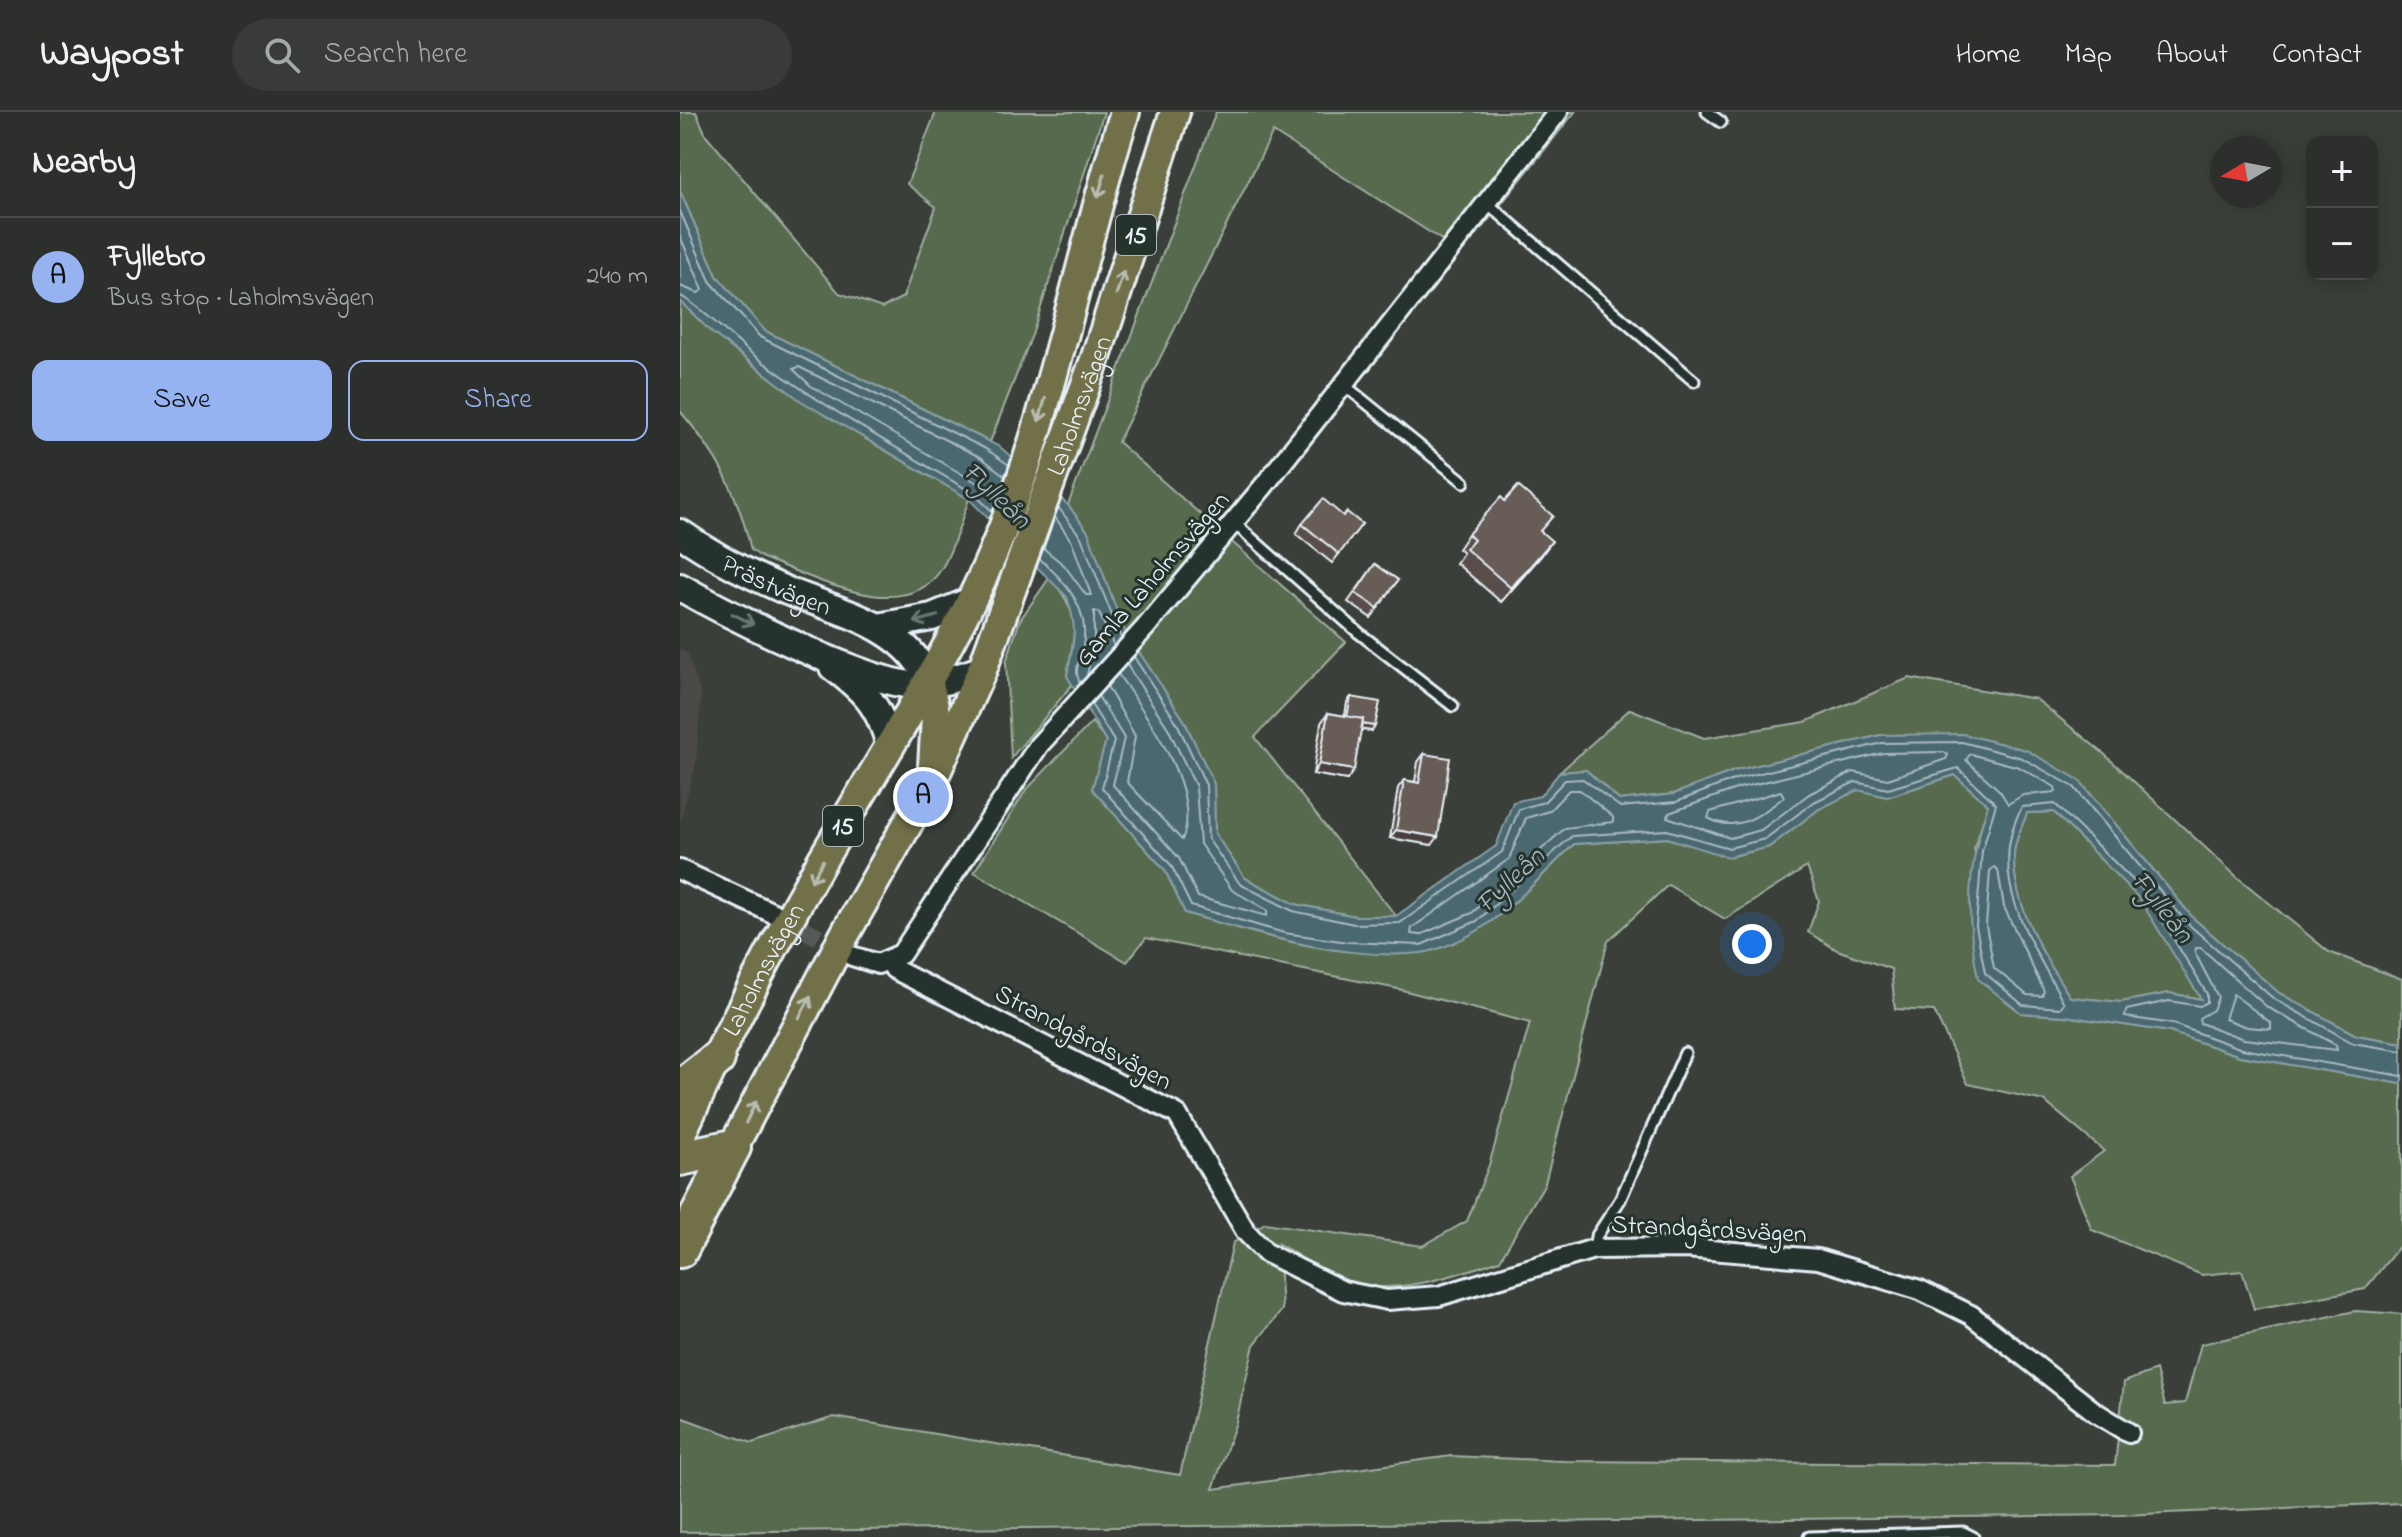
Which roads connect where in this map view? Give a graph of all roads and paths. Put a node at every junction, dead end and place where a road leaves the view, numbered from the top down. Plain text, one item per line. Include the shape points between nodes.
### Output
1 (1125, 112) edge
2 (1175, 112) edge
3 (1558, 112) edge
4 (1707, 112) edge
5 (1721, 122) dead end
6 (1486, 202) junction
7 (1694, 381) dead end
8 (1343, 384) junction
9 (1464, 482) dead end
10 (1233, 522) junction
11 (680, 533) edge
12 (680, 587) edge
13 (971, 601) junction
14 (878, 627) junction
15 (807, 648) junction
16 (982, 670) junction
17 (929, 684) junction
18 (1453, 706) dead end
19 (890, 746) junction
20 (932, 781) junction
21 (680, 870) edge
22 (773, 913) tunnel mouth
23 (852, 956) tunnel mouth
24 (891, 962) junction
25 (1685, 1053) dead end
26 (717, 1059) junction
27 (680, 1088) edge
28 (680, 1136) edge
29 (733, 1147) junction
30 (680, 1158) edge
31 (680, 1179) edge
32 (686, 1238) edge
33 (1594, 1249) junction
34 (2129, 1433) dead end
35 (1809, 1537) edge
36 (1973, 1537) edge

1 -> 13 main road, Laholmsvägen / 15 via 1030,449
16 -> 2 main road, Laholmsvägen / 15 via 1096,357
3 - 6 street, Gamla Laholmsvägen
4 - 5 lane
6 - 7 lane
6 - 8 street, Gamla Laholmsvägen
8 - 9 lane
8 - 10 street, Gamla Laholmsvägen
10 - 18 lane via 1359,633
10 - 24 street, Gamla Laholmsvägen via 1065,715 1005,793 912,939
11 - 14 street, Prästvägen via 777,587
12 -> 15 street, Prästvägen
13 -> 14 street via 932,617
13 - 17 main road, Laholmsvägen / 15
14 - 17 street, Prästvägen via 916,656
15 - 17 street, Prästvägen via 885,680
15 - 19 street, Prästvägen via 869,697 880,711
16 - 17 street, Prästvägen
16 - 20 main road, Laholmsvägen / 15
17 - 19 main road, Laholmsvägen / 15
17 - 20 main road, Laholmsvägen / 15 via 936,717
19 -> 26 main road, Laholmsvägen / 15 via 821,862
29 -> 20 main road, Laholmsvägen / 15
21 - 22 street
23 - 24 street
24 - 33 street, Strandgårdsvägen via 894,969 1177,1114 1246,1232 1266,1253 1343,1291 1387,1300 1439,1296
25 - 33 lane
26 - 27 highway
26 - 28 main road, Laholmsvägen / 15
29 - 30 highway
29 - 32 highway, Laholmsvägen
31 - 32 highway, Laholmsvägen
33 - 34 street, Strandgårdsvägen via 1686,1248 1805,1258 1878,1274 1971,1315
35 - 36 lane via 1963,1532

